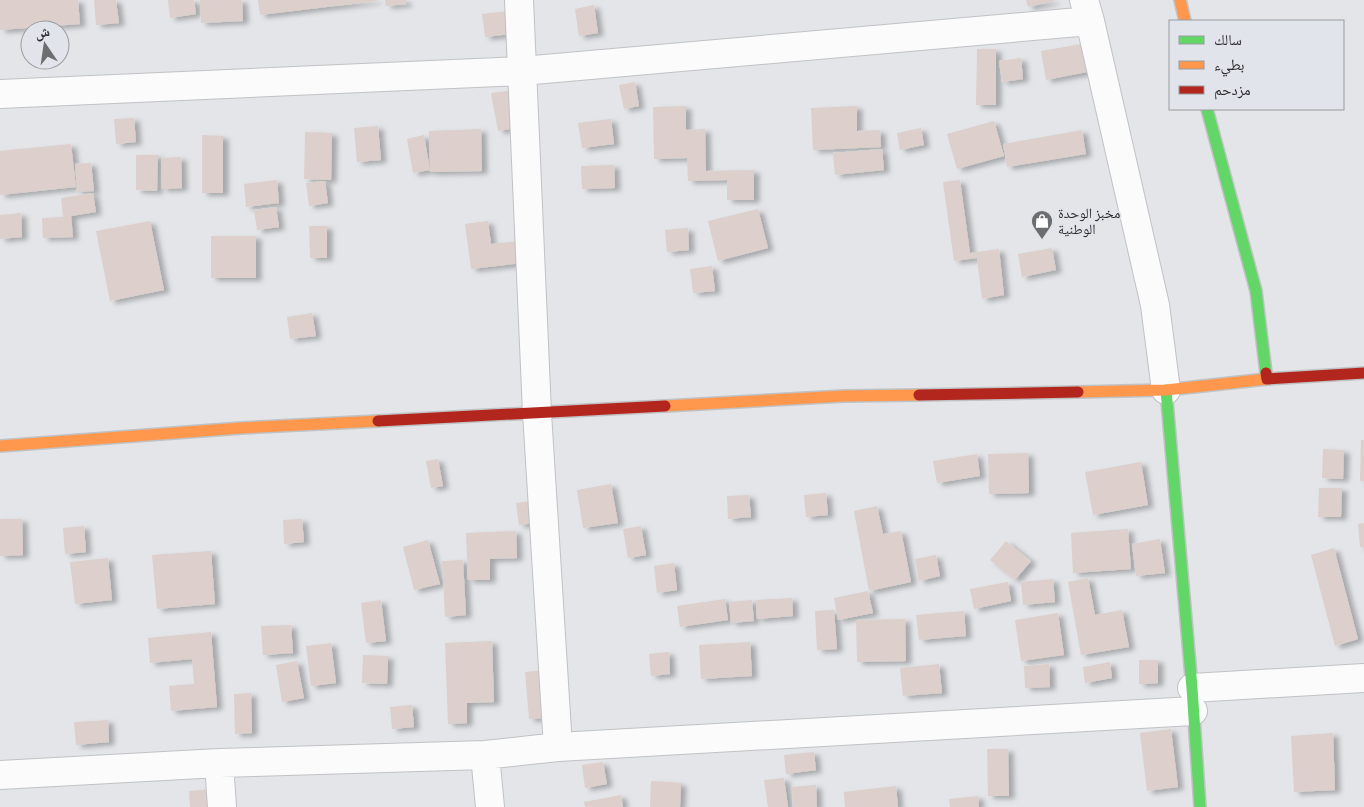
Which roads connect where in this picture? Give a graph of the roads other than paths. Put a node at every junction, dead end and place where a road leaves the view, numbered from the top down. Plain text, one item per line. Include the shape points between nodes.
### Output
1 (519, 0) edge
2 (1180, 0) edge
3 (1087, 10) edge
4 (1185, 20) edge
5 (522, 71) junction
6 (0, 94) edge
7 (1207, 110) edge
8 (1364, 373) edge
9 (1267, 379) junction
10 (1166, 390) junction
11 (537, 413) junction
12 (0, 446) edge
13 (1364, 678) edge
14 (1193, 700) junction
15 (558, 747) junction
16 (485, 755) junction
17 (219, 763) junction
18 (0, 775) edge
19 (222, 807) edge
20 (490, 807) edge
21 (1200, 807) edge

1 - 5 street
2 - 4 street
3 - 5 street
3 - 10 street via 1155,306
5 - 6 street
5 - 11 street
7 - 9 street via 1256,291
8 - 9 street
9 - 10 street
10 - 11 street via 844,396
10 - 14 street
11 - 12 street via 241,428
11 - 15 street
13 - 14 street
14 - 15 street
14 - 21 street
15 - 16 street
16 - 17 street
16 - 20 street
17 - 18 street
17 - 19 street

